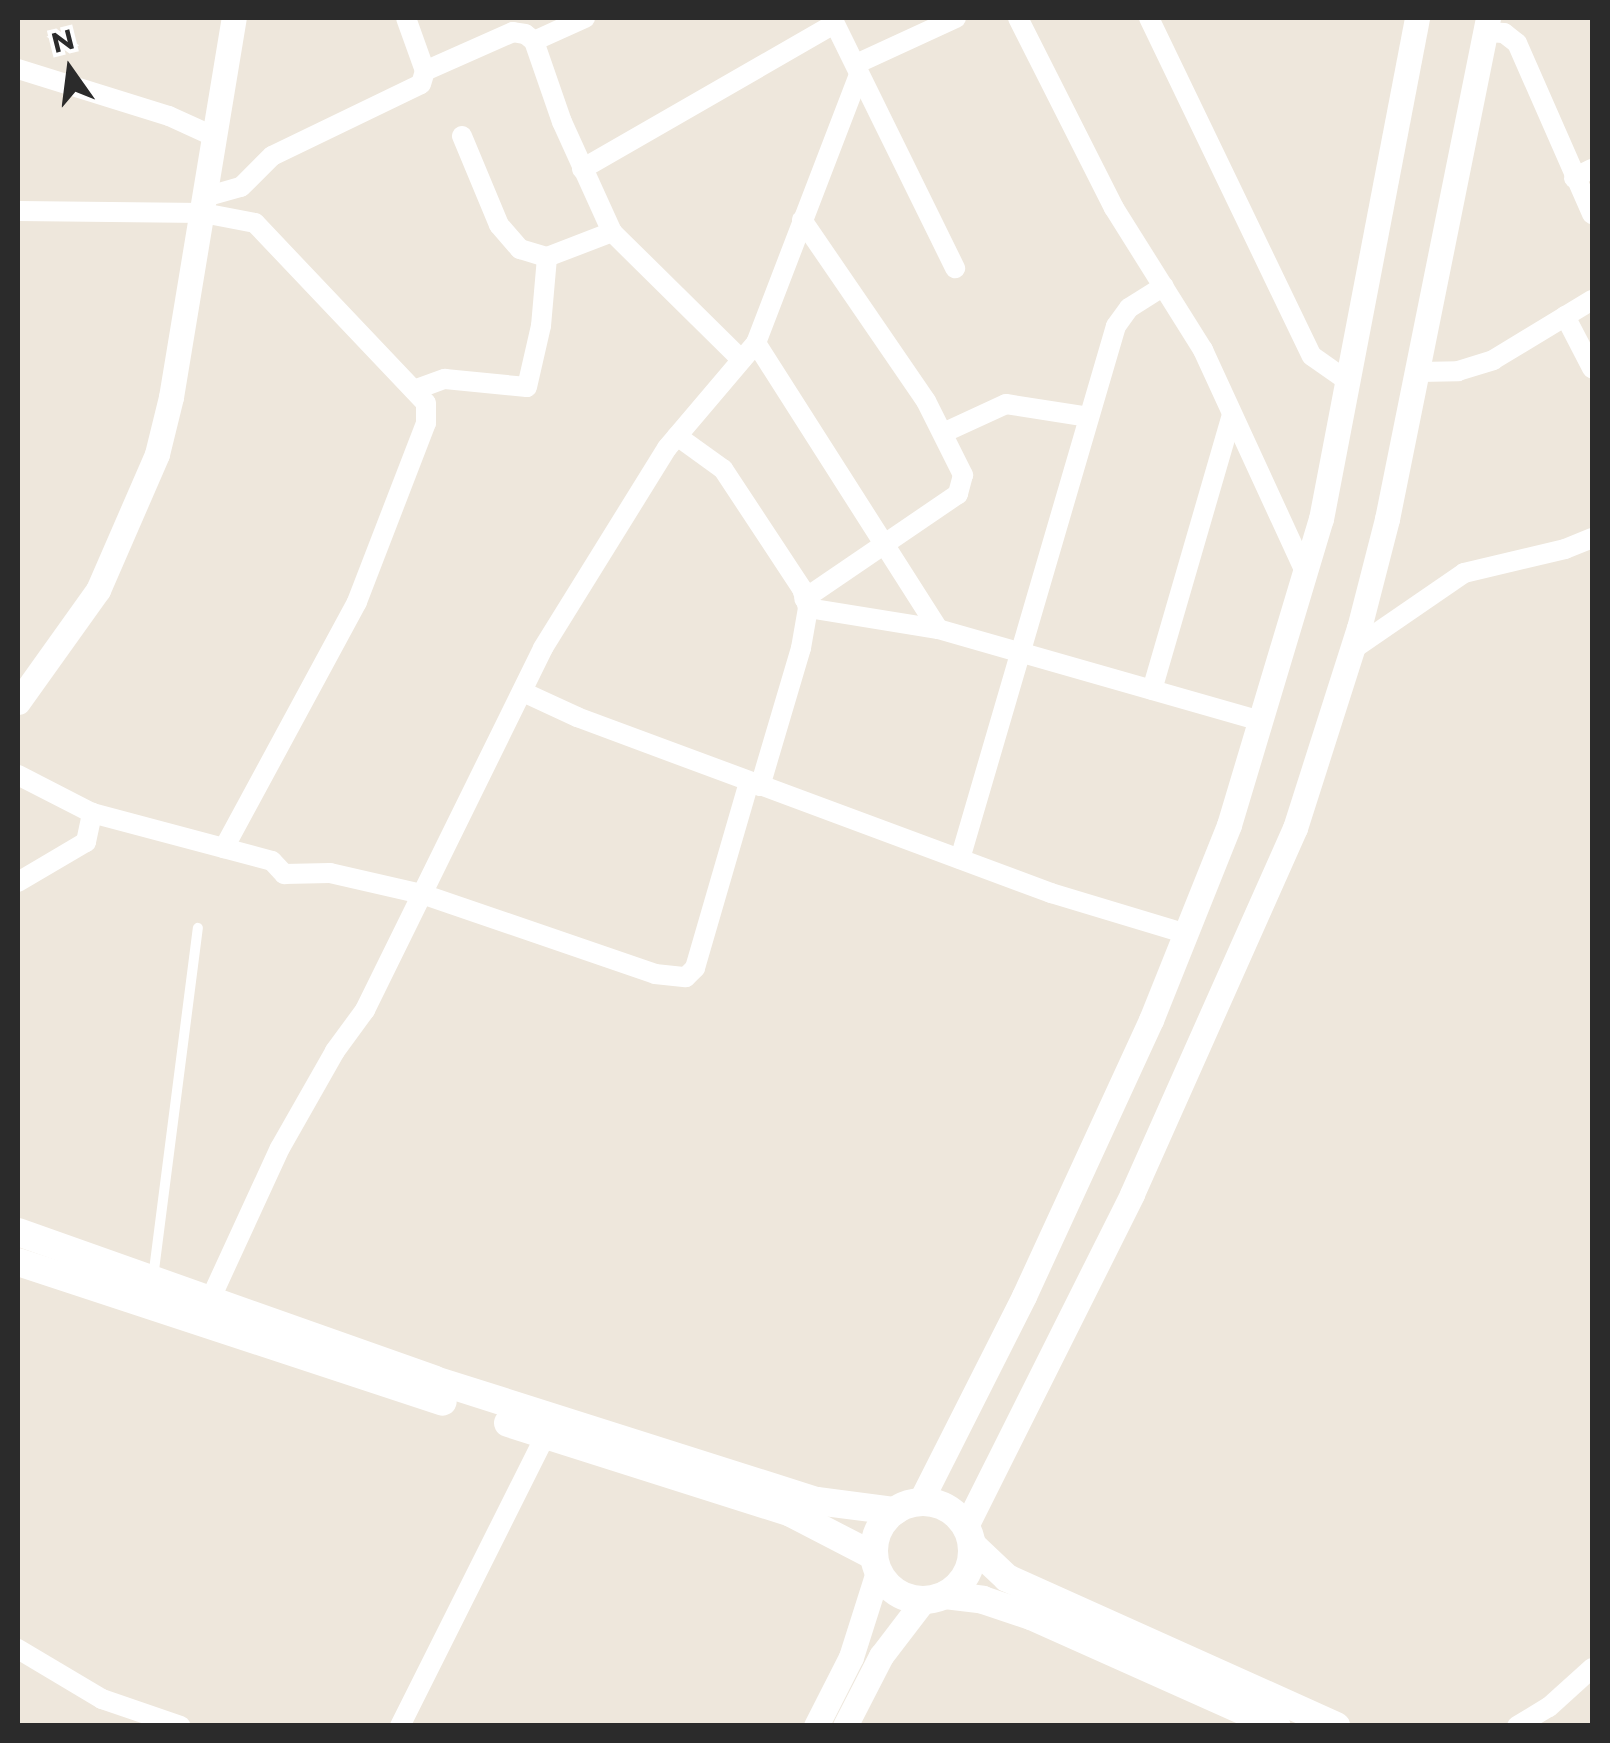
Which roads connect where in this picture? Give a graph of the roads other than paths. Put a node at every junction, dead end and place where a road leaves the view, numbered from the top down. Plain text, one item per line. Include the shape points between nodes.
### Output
1 (234, 18) edge
2 (406, 18) edge
3 (585, 18) edge
4 (956, 18) edge
5 (1018, 18) edge
6 (1149, 18) edge
7 (1418, 18) edge
8 (833, 20) edge
9 (1487, 25) edge
10 (534, 41) junction
11 (18, 69) edge
12 (857, 69) junction
13 (425, 70) junction
14 (462, 136) dead end
15 (215, 137) junction
16 (582, 168) junction
17 (1583, 174) edge
18 (204, 205) junction
19 (18, 211) edge
20 (1592, 214) edge
21 (802, 220) junction
22 (612, 232) junction
23 (547, 257) junction
24 (955, 268) dead end
25 (1164, 286) junction
26 (1592, 300) edge
27 (1566, 316) junction
28 (749, 352) junction
29 (1592, 368) edge
30 (1418, 372) junction
31 (1349, 382) junction
32 (414, 390) junction
33 (1232, 416) junction
34 (1089, 417) junction
35 (942, 433) junction
36 (677, 436) junction
37 (1591, 542) edge
38 (883, 543) junction
39 (1306, 574) junction
40 (806, 603) junction
41 (938, 628) junction
42 (1352, 650) junction
43 (1021, 652) junction
44 (1152, 690) junction
45 (523, 692) junction
46 (18, 702) edge
47 (1261, 721) junction
48 (18, 775) edge
49 (754, 784) junction
50 (92, 812) junction
51 (224, 848) junction
52 (960, 859) junction
53 (18, 882) edge
54 (422, 894) junction
55 (198, 928) dead end
56 (1187, 934) junction
57 (18, 1232) edge
58 (18, 1262) edge
59 (153, 1279) junction
60 (210, 1300) junction
61 (546, 1435) junction
62 (907, 1506) junction
63 (969, 1536) junction
64 (876, 1564) junction
65 (934, 1598) junction
66 (18, 1648) edge
67 (1592, 1668) edge
68 (181, 1726) edge
69 (400, 1726) edge
70 (816, 1726) edge
71 (844, 1726) edge
72 (1277, 1726) edge
73 (1336, 1726) edge
74 (1517, 1726) edge

1 - 15 street
2 - 13 street
3 - 10 street
4 - 12 street
5 - 25 street via 1114,208
6 - 31 street via 1312,356
7 - 31 street
8 - 12 street
8 - 16 street
9 - 17 street via 1517,43
9 - 30 street
10 - 13 street via 513,32
10 - 16 street
11 - 15 street
12 - 21 street
12 - 24 street
13 - 18 street via 422,84 272,156 241,186
14 - 23 street via 499,225 520,250
15 - 18 street
16 - 22 street
17 - 20 street
18 - 19 street
18 - 32 street via 269,234
18 - 46 street via 157,454 98,590
21 - 28 street
21 - 35 street
22 - 23 street
22 - 28 street
23 - 32 street via 527,387 445,379
25 - 33 street via 1204,350
25 - 34 street via 1129,308 1116,326
26 - 27 street
27 - 29 street
27 - 30 street via 1494,360 1458,371
28 - 36 street
28 - 38 street
30 - 42 street
31 - 39 street
32 - 51 street via 426,403 426,423 356,602
33 - 39 street
33 - 44 street
34 - 35 street via 1006,404
34 - 43 street
35 - 38 street via 963,475 958,494
36 - 40 street via 723,469
36 - 45 street via 542,648
37 - 42 street via 1464,573
38 - 40 street
38 - 41 street
39 - 47 street
40 - 41 street
40 - 49 street via 801,648
41 - 43 street
42 - 63 street via 1295,828 1258,916
43 - 44 street
43 - 52 street
44 - 47 street
45 - 49 street
45 - 54 street
47 - 56 street
48 - 50 street
49 - 52 street
49 - 54 street via 695,968 686,977 655,974
50 - 51 street
50 - 53 street via 86,842
51 - 54 street via 272,861 284,874 330,873
52 - 56 street
54 - 60 street via 365,1010 280,1148
55 - 59 lane
56 - 62 street via 1024,1296
57 - 59 main road
58 - 61 main road
59 - 60 main road
60 - 62 main road via 435,1380 817,1501
61 - 64 main road via 791,1513
61 - 69 street
62 - 63 main road via 954,1512
62 - 64 main road via 878,1530
63 - 65 main road via 967,1574
63 - 73 main road via 1007,1578
64 - 65 main road via 892,1590
64 - 70 street via 851,1657
65 - 71 street via 880,1656
65 - 72 main road via 983,1600 1031,1616
66 - 68 street via 102,1699
67 - 74 street

